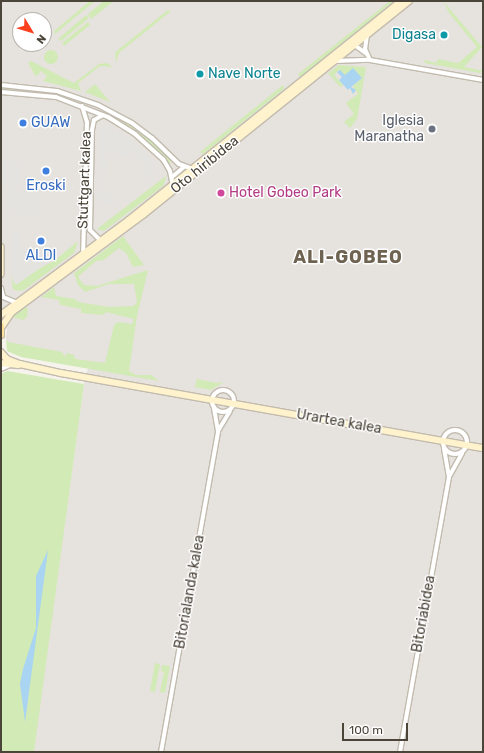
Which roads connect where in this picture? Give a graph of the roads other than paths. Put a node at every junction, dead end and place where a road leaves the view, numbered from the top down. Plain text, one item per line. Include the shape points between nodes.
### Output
1 (401, 1) edge
2 (409, 1) edge
3 (367, 35) junction
4 (352, 44) junction
5 (361, 49) junction
6 (367, 54) junction
7 (353, 59) junction
8 (370, 60) junction
9 (334, 61) junction
10 (483, 80) edge
11 (1, 86) edge
12 (1, 92) edge
13 (82, 106) junction
14 (103, 115) junction
15 (184, 166) junction
16 (193, 169) junction
17 (172, 176) junction
18 (173, 186) junction
19 (101, 241) junction
20 (1, 246) edge
21 (83, 254) junction
22 (1, 274) edge
23 (1, 288) edge
24 (17, 303) junction
25 (1, 315) edge
26 (1, 327) edge
27 (1, 335) edge
28 (1, 352) edge
29 (1, 363) edge
30 (20, 364) junction
31 (10, 365) junction
32 (1, 369) edge
33 (212, 399) junction
34 (235, 403) junction
35 (214, 408) junction
36 (232, 410) junction
37 (218, 432) junction
38 (443, 440) junction
39 (467, 445) junction
40 (444, 448) junction
41 (483, 448) edge
42 (464, 451) junction
43 (449, 477) junction
44 (161, 752) edge
45 (400, 752) edge

1 - 4 street, Oto hiribidea
2 - 3 street, Oto hiribidea
3 - 4 street, Oto hiribidea
3 - 6 street
4 - 5 street
4 - 9 street, Oto hiribidea
4 - 16 street, Oto hiribidea
5 - 6 street
5 - 7 street
6 - 8 street
7 - 8 street
7 - 9 street
8 - 10 street
9 - 26 street, Oto hiribidea via 143,215 11,313
11 - 15 street via 30,86 57,91 104,108 152,138
12 - 13 street via 41,94
13 - 14 street
13 - 21 street, Stuttgart kalea via 87,122
14 - 17 street via 135,134 154,150
14 - 19 street, Stuttgart kalea via 94,120 92,130 90,230
15 - 16 street
15 - 17 street
16 - 18 street, Oto hiribidea
17 - 18 street
18 - 19 street, Oto hiribidea
19 - 21 street, Oto hiribidea
20 - 22 street
21 - 24 street, Oto hiribidea
23 - 24 street via 3,297
24 - 25 street, Oto hiribidea
26 - 27 main road
28 - 30 street, Urartea kalea via 7,359
29 - 31 street, Urartea kalea
30 - 31 street, Urartea kalea
30 - 33 street, Urartea kalea
31 - 32 street
33 - 34 street, Urartea kalea
33 - 34 street via 217,392 225,390 233,394
33 - 35 street
34 - 36 street
34 - 38 street, Urartea kalea
35 - 36 street via 222,413
35 - 37 street, Bitorialanda kalea
36 - 37 street, Bitorialanda kalea
37 - 44 street, Bitorialanda kalea
38 - 39 street, Urartea kalea
38 - 39 street via 447,433 458,430 466,437
38 - 40 street
39 - 41 street, Urartea kalea
39 - 42 street
40 - 42 street via 452,454
40 - 43 street, Bitoriabidea
42 - 43 street, Bitoriabidea
43 - 45 street, Bitoriabidea

